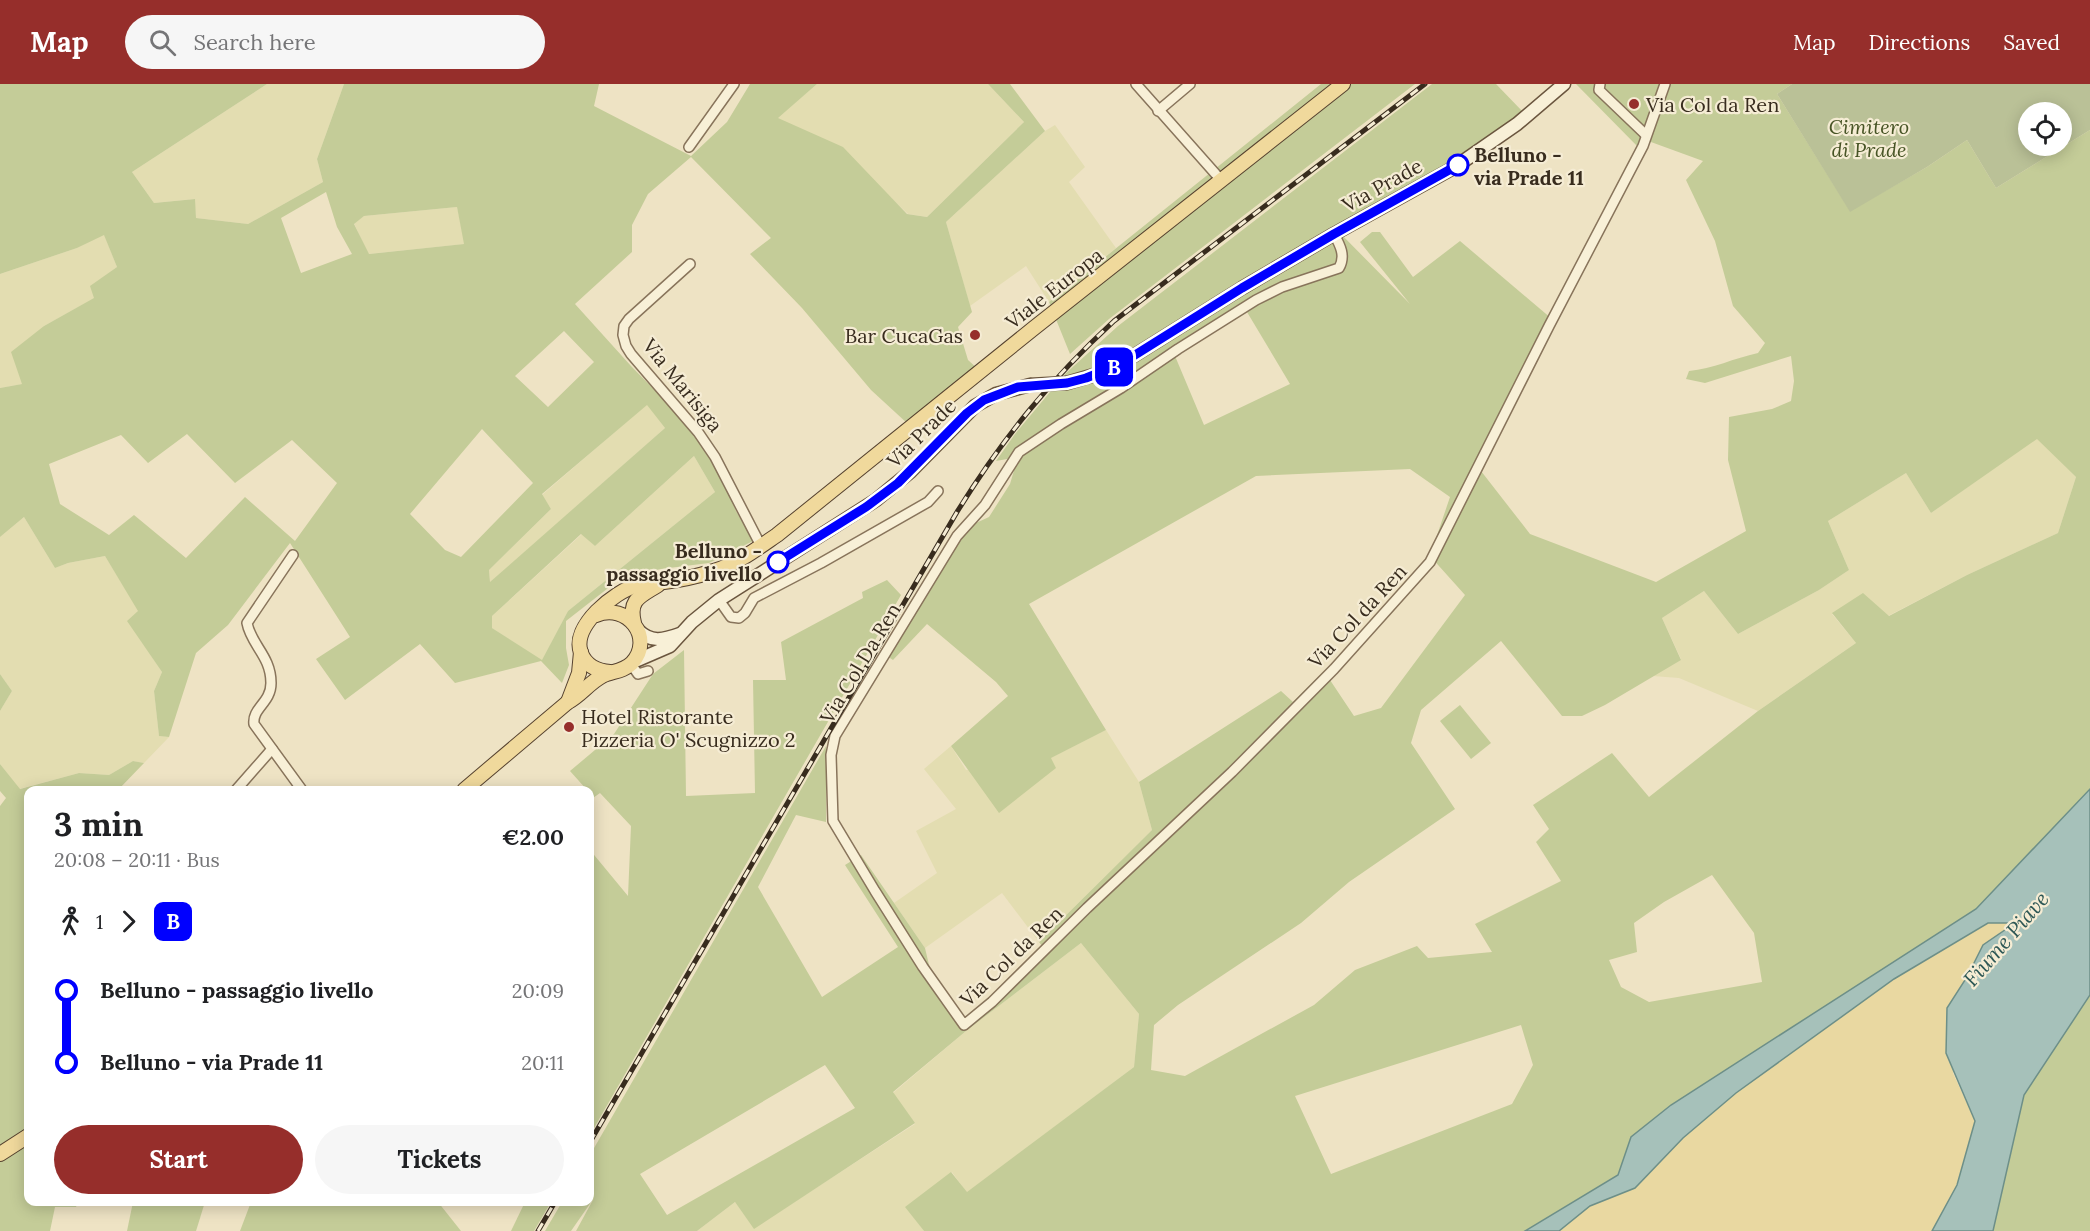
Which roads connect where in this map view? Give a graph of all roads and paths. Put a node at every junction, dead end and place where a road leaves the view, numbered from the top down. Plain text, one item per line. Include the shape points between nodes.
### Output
1 (735, 84) edge
2 (1136, 84) edge
3 (1190, 84) edge
4 (1343, 84) edge
5 (1564, 84) edge
6 (1600, 84) edge
7 (1665, 84) edge
8 (1158, 111) junction
9 (1646, 135) junction
10 (689, 147) dead end
11 (1221, 180) junction
12 (1334, 234) junction
13 (690, 264) dead end
14 (997, 487) joint
15 (938, 490) dead end
16 (761, 546) junction
17 (293, 555) dead end
18 (662, 582) junction
19 (719, 600) junction
20 (593, 616) junction
21 (636, 627) junction
22 (681, 634) junction
23 (581, 652) junction
24 (632, 663) junction
25 (648, 671) dead end
26 (610, 672) junction
27 (568, 702) junction
28 (272, 749) junction
29 (240, 786) edge
30 (299, 786) edge
31 (469, 786) edge
32 (964, 1025) joint
33 (24, 1139) edge
34 (0, 1154) edge

1 - 10 street
2 - 8 street
3 - 8 street
4 - 11 main road, Viale Europa
5 - 12 main road, Via Prade via 1479,152
6 - 9 street via 1599,90
7 - 9 street, Via Col da Ren
8 - 11 street
9 - 32 street, Via Col da Ren via 1430,562 1334,669 1232,772
11 - 16 main road, Viale Europa
12 - 14 street, Via Prade via 1342,254 1339,268 1282,287 1188,342 1019,452
12 - 19 main road, Via Prade, bridge via 1119,365 1067,383 1030,385 996,394 975,406 885,494
13 - 16 street, Via Marisiga via 629,319 623,335 631,354 715,457
14 - 32 street, Via Col Da Ren via 957,536 835,736 831,755 833,821 923,967
15 - 19 street via 928,502 754,598 739,618 731,616
16 - 18 main road, Viale Europa via 716,570
17 - 28 street via 247,623 270,672 270,694 254,720
18 - 20 main road, Viale Europa via 637,584 622,591
18 - 21 main road, Viale Europa via 634,603
19 - 22 main road, Via Prade
20 - 21 main road via 615,612 626,616
20 - 23 main road via 580,633
21 - 22 main road via 653,640
21 - 24 main road via 639,652
22 - 24 main road, Via Prade via 660,652
23 - 26 main road via 593,668
23 - 27 main road via 579,673
24 - 25 street via 638,674
24 - 26 main road
26 - 27 main road
27 - 31 main road
28 - 29 street
28 - 30 street
33 - 34 main road

